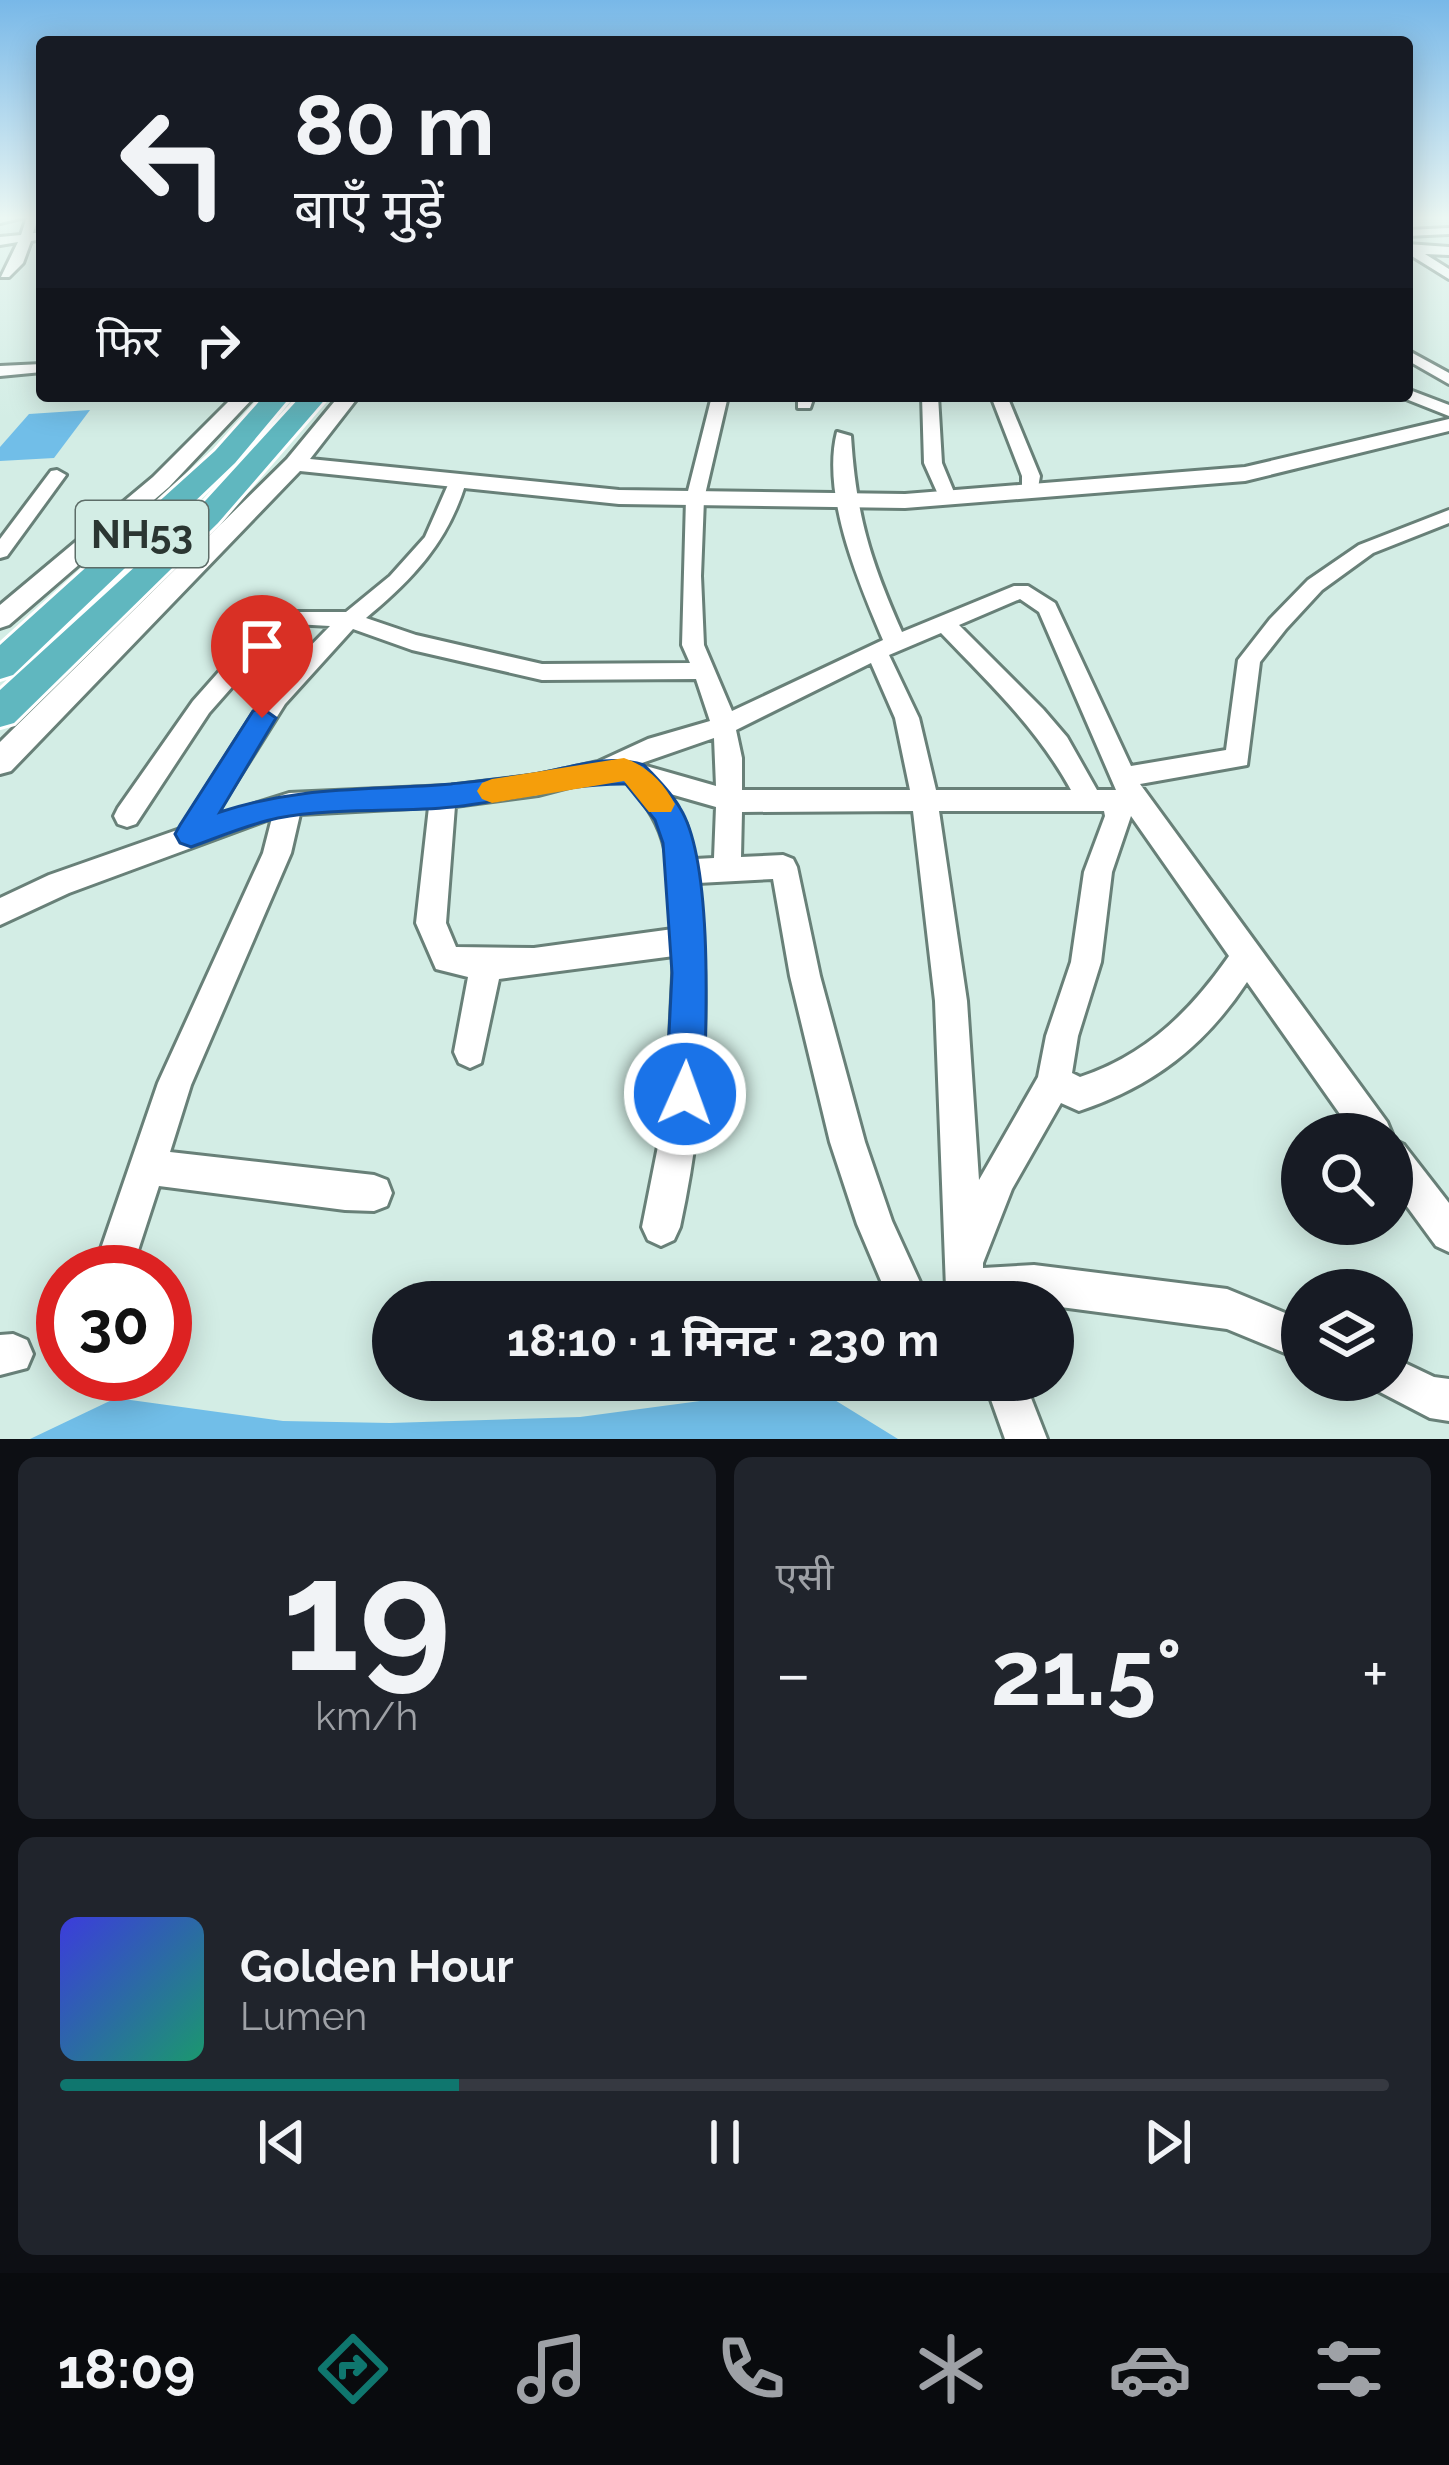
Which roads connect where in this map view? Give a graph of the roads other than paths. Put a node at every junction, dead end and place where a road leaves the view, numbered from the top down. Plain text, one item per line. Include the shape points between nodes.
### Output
1 (1413, 358) edge
2 (36, 368) edge
3 (0, 371) edge
4 (1449, 379) edge
5 (1413, 396) edge
6 (238, 402) edge
7 (273, 402) edge
8 (310, 402) edge
9 (344, 402) edge
10 (719, 402) edge
11 (930, 402) edge
12 (1001, 402) edge
13 (1449, 411) edge
14 (1449, 425) edge
15 (843, 436) dead end
16 (295, 464) junction
17 (57, 475) dead end
18 (457, 482) junction
19 (1031, 490) junction
20 (946, 497) junction
21 (695, 499) junction
22 (846, 501) junction
23 (1449, 515) edge
24 (0, 552) edge
25 (0, 619) edge
26 (346, 619) junction
27 (946, 625) junction
28 (887, 650) junction
29 (0, 666) edge
30 (701, 670) junction
31 (0, 713) edge
32 (724, 725) junction
33 (0, 762) edge
34 (599, 771) junction
35 (634, 773) junction
36 (1116, 795) junction
37 (443, 796) junction
38 (726, 800) junction
39 (925, 801) junction
40 (289, 805) junction
41 (127, 817) dead end
42 (191, 834) junction
43 (727, 870) junction
44 (682, 872) junction
45 (0, 911) edge
46 (688, 941) junction
47 (1246, 958) junction
48 (484, 963) junction
49 (470, 1052) dead end
50 (1054, 1082) junction
51 (1360, 1113) edge
52 (146, 1167) junction
53 (1413, 1185) edge
54 (374, 1193) dead end
55 (661, 1227) dead end
56 (1449, 1233) edge
57 (121, 1245) edge
58 (899, 1281) edge
59 (965, 1281) edge
60 (968, 1281) edge
61 (1074, 1290) edge
62 (1281, 1331) edge
63 (1413, 1388) edge
64 (1449, 1400) edge
65 (1012, 1401) edge
66 (1026, 1439) edge

1 - 4 street
2 - 3 street
5 - 13 street
6 - 25 street via 161,482
7 - 29 highway, NH53 via 225,457
8 - 31 highway, NH53 via 206,517
9 - 16 street
10 - 21 street
11 - 20 street via 933,463
12 - 19 street
14 - 19 street via 1245,474
15 - 22 street
16 - 18 street
16 - 33 street
17 - 24 street
18 - 21 street
18 - 26 street via 420,557 387,593
19 - 20 street
20 - 22 street
21 - 22 street
21 - 30 street via 693,644
22 - 28 street
23 - 36 street via 1366,549 1278,624 1249,660 1238,758
26 - 30 street via 542,672
26 - 41 street via 288,617 266,654 240,663 202,707
26 - 42 street via 262,718
27 - 28 street
27 - 36 street
27 - 36 street via 1021,591 1048,608
28 - 32 street
28 - 39 street via 915,731
30 - 32 street
32 - 34 street
32 - 38 street
34 - 35 street
34 - 37 street
35 - 38 street
35 - 44 street via 669,814
36 - 39 street
36 - 47 street
36 - 50 street via 1087,962
37 - 40 street
37 - 48 street via 431,923 447,959
38 - 39 street
38 - 43 street
39 - 59 street via 958,1053
40 - 42 street
40 - 52 street via 277,853
42 - 45 street
43 - 44 street
43 - 58 street via 783,867 858,1174
44 - 46 street
46 - 48 street
46 - 55 street via 685,1094
47 - 50 street via 1209,1015 1131,1077 1079,1094
47 - 51 street
48 - 49 street
50 - 60 street via 990,1196
52 - 54 street
52 - 57 street
53 - 56 street
61 - 62 street via 1226,1309
63 - 64 street
65 - 66 street

